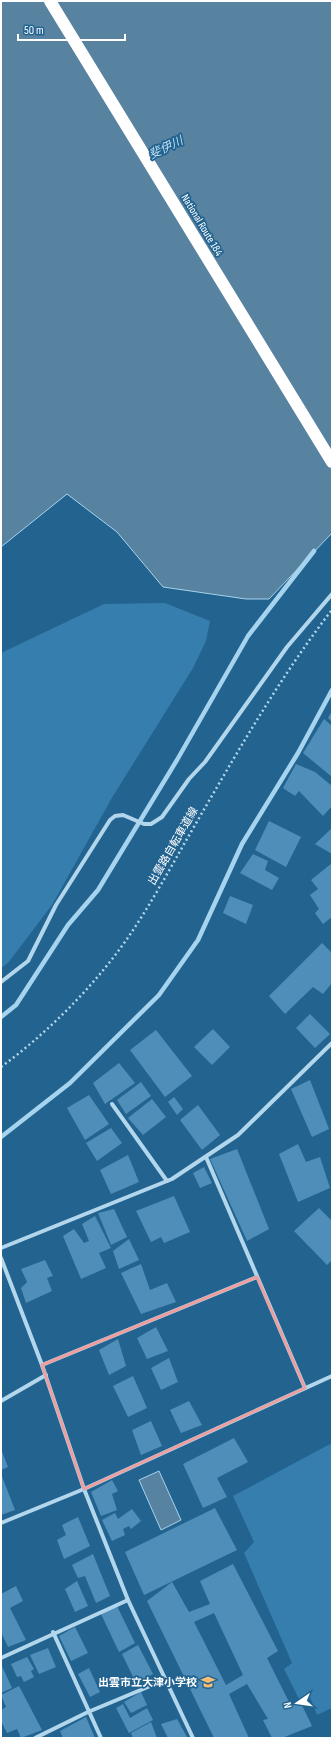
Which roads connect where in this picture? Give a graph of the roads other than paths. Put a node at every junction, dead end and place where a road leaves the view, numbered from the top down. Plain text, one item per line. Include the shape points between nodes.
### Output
1 (50, 1) edge
2 (332, 462) edge
3 (332, 594) edge
4 (1, 982) edge
5 (332, 1043) edge
6 (112, 1104) dead end
7 (206, 1157) junction
8 (166, 1181) junction
9 (1, 1248) edge
10 (1, 1258) edge
11 (257, 1277) junction
12 (42, 1365) junction
13 (46, 1375) junction
14 (332, 1376) edge
15 (305, 1388) junction
16 (1, 1401) edge
17 (84, 1489) junction
18 (1, 1523) edge
19 (128, 1600) junction
20 (53, 1632) junction
21 (1, 1658) edge
22 (167, 1679) junction
23 (88, 1712) junction
24 (35, 1738) edge
25 (101, 1738) edge
26 (193, 1738) edge

1 - 2 highway, National Route 184
3 - 4 street via 287,647 205,762 162,817 151,824 144,824 123,815 110,820 56,905 28,961
5 - 7 street via 238,1135
6 - 8 street
7 - 8 street
7 - 11 street
8 - 9 street
10 - 12 street
11 - 12 street
11 - 15 street
12 - 13 street
13 - 16 street
13 - 17 street
14 - 15 street
15 - 17 street
17 - 18 street
17 - 19 street
19 - 20 street
19 - 22 street
20 - 21 street
20 - 23 street
22 - 23 street
22 - 26 street
23 - 24 street
23 - 25 street

